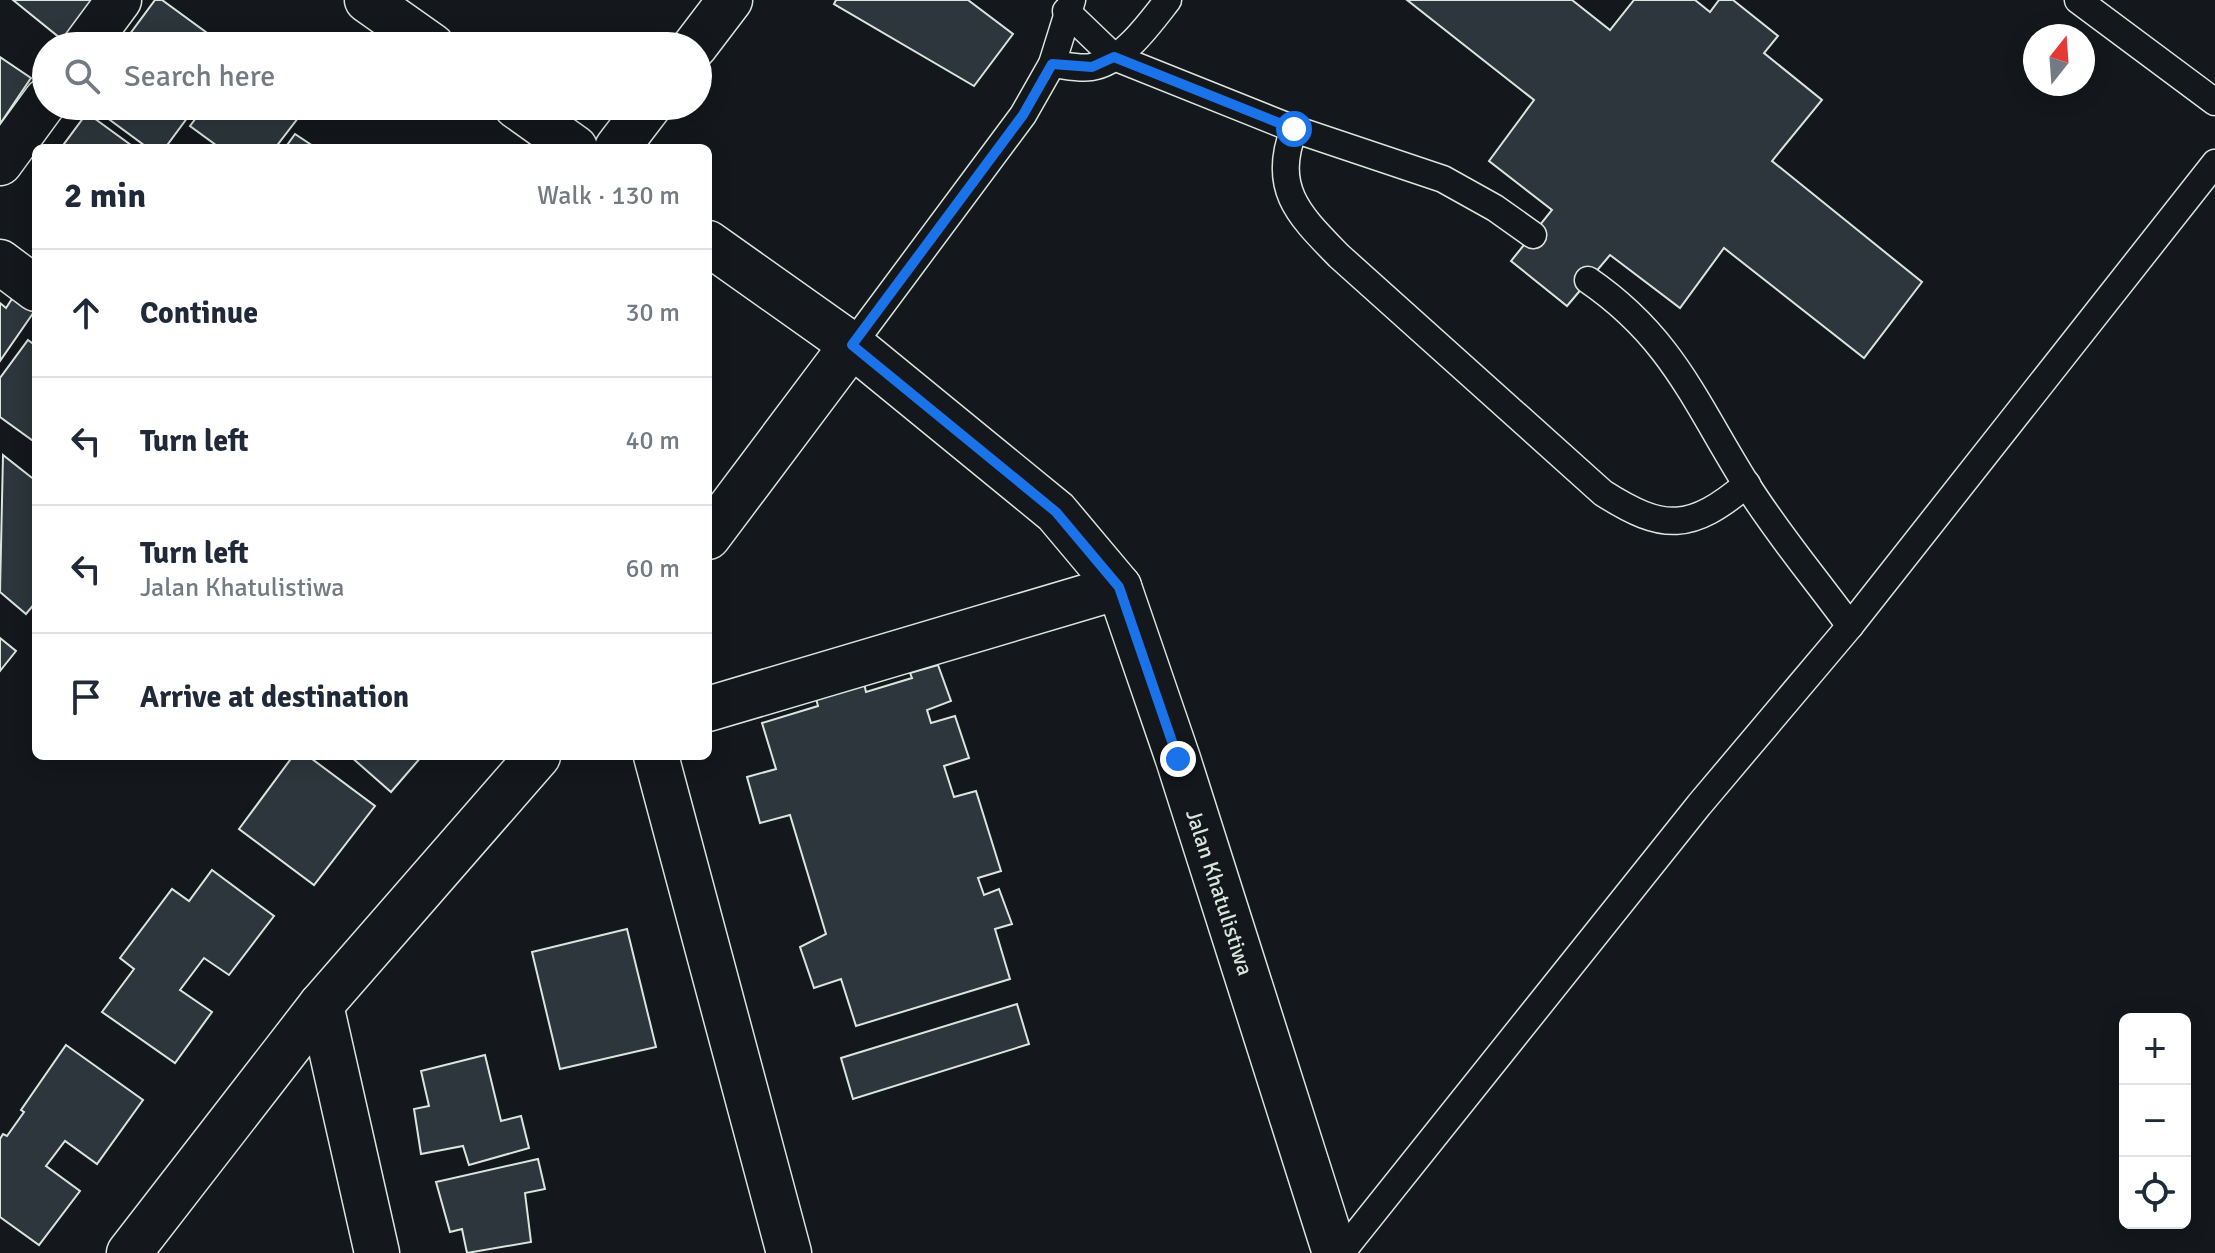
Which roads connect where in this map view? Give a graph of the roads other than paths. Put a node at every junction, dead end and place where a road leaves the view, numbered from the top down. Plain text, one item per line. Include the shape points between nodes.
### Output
1 (119, 0) edge
2 (367, 0) edge
3 (730, 0) edge
4 (1168, 0) edge
5 (2078, 0) edge
6 (1069, 6) edge
7 (95, 32) edge
8 (412, 32) edge
9 (706, 32) edge
10 (1114, 57) junction
11 (1052, 64) junction
12 (2215, 102) edge
13 (32, 119) edge
14 (536, 120) edge
15 (638, 120) edge
16 (1294, 129) junction
17 (569, 144) edge
18 (620, 144) edge
19 (0, 163) edge
20 (2215, 163) edge
21 (1533, 235) dead end
22 (712, 246) edge
23 (0, 262) edge
24 (1588, 280) dead end
25 (32, 286) edge
26 (852, 345) junction
27 (1747, 484) junction
28 (712, 532) edge
29 (1119, 587) junction
30 (1850, 626) junction
31 (712, 708) edge
32 (535, 760) edge
33 (657, 760) edge
34 (321, 1005) junction
35 (129, 1253) edge
36 (377, 1253) edge
37 (789, 1253) edge
38 (1335, 1253) edge
39 (1341, 1253) edge

1 - 7 street
2 - 8 street
3 - 9 street
4 - 10 lane
5 - 12 lane
6 - 10 lane
6 - 11 lane
10 - 11 lane via 1092,67
10 - 16 lane
11 - 26 lane via 1023,115
13 - 19 street
14 - 17 street
15 - 18 street
16 - 21 lane via 1443,179
16 - 27 lane via 1284,154 1286,188 1301,217 1603,493 1635,513 1663,521 1697,519
20 - 30 lane
22 - 26 street, Jalan Khatulistiwa
23 - 25 street
24 - 27 lane via 1627,307 1669,355
26 - 28 street
26 - 29 street, Jalan Khatulistiwa via 1056,512
27 - 30 lane
29 - 31 street
29 - 38 street, Jalan Khatulistiwa
30 - 39 lane via 1699,805
32 - 34 street
33 - 37 street
34 - 35 street
34 - 36 street

